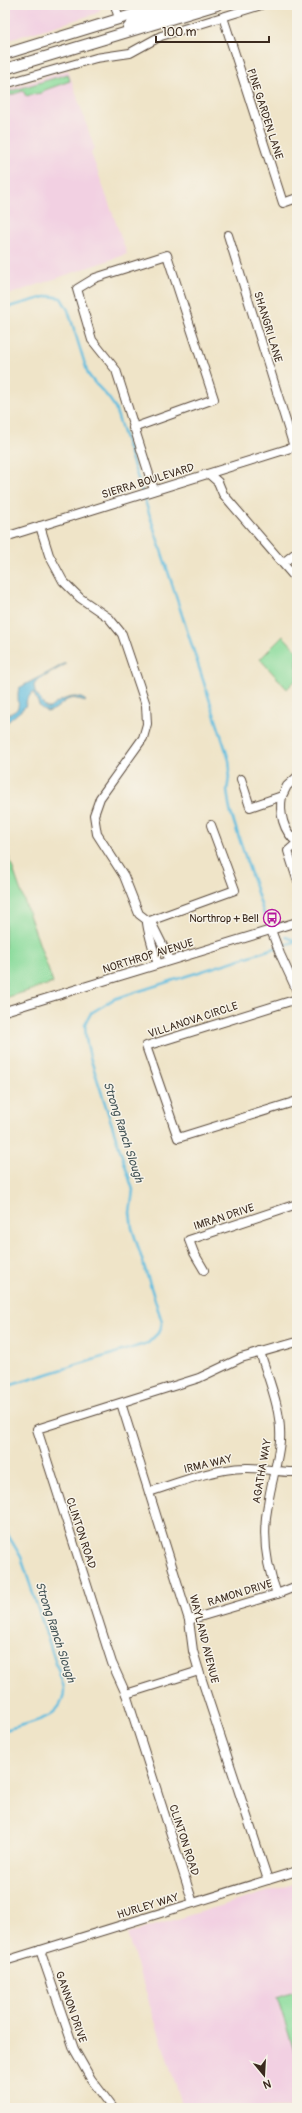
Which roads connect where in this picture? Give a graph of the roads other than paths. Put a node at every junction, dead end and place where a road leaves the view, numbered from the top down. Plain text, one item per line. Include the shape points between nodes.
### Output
1 (115, 5) edge
2 (164, 5) edge
3 (187, 5) edge
4 (217, 5) edge
5 (261, 5) edge
6 (224, 16) junction
7 (119, 19) junction
8 (126, 32) junction
9 (46, 42) junction
10 (5, 54) edge
11 (51, 54) junction
12 (5, 66) edge
13 (5, 69) edge
14 (5, 84) edge
15 (297, 198) edge
16 (228, 235) dead end
17 (133, 428) junction
18 (295, 447) edge
19 (209, 474) junction
20 (147, 492) junction
21 (40, 526) junction
22 (5, 537) edge
23 (297, 552) edge
24 (283, 563) junction
25 (297, 580) edge
26 (297, 777) edge
27 (242, 779) dead end
28 (282, 796) junction
29 (211, 825) dead end
30 (297, 843) edge
31 (297, 879) edge
32 (147, 922) junction
33 (297, 922) edge
34 (271, 930) junction
35 (155, 938) junction
36 (170, 960) junction
37 (158, 964) junction
38 (297, 991) edge
39 (297, 999) edge
40 (5, 1011) edge
41 (297, 1101) edge
42 (297, 1204) edge
43 (204, 1270) dead end
44 (297, 1342) edge
45 (260, 1352) junction
46 (120, 1403) junction
47 (275, 1470) junction
48 (297, 1472) edge
49 (149, 1492) junction
50 (297, 1586) edge
51 (277, 1594) junction
52 (189, 1620) junction
53 (199, 1671) junction
54 (126, 1694) junction
55 (297, 1871) edge
56 (268, 1880) junction
57 (193, 1903) junction
58 (40, 1950) junction
59 (5, 1961) edge
60 (113, 2108) edge

1 - 7 street
2 - 7 main road
3 - 8 main road via 130,24
4 - 8 main road
5 - 6 street
6 - 14 street via 161,36 130,53 96,58
6 - 15 street, PINE GARDEN LANE via 283,203
7 - 9 main road
7 - 11 main road via 111,29 57,47
8 - 11 main road
9 - 10 main road
9 - 12 main road via 42,49 14,59
11 - 13 main road
16 - 18 street, SHANGRI LANE
17 - 17 street via 116,370 92,340 77,289 95,278 167,255 214,399
17 - 20 street
18 - 19 street, SIERRA BOULEVARD
19 - 20 street, SIERRA BOULEVARD
19 - 24 street via 218,482 223,494
20 - 21 street, SIERRA BOULEVARD
21 - 22 street, SIERRA BOULEVARD
21 - 32 street via 49,555 63,581 80,598 109,618 122,634 146,705 147,724 142,738 100,798 96,806 94,823 102,842 124,876 139,914
23 - 24 street
24 - 25 street
26 - 28 street via 287,786
27 - 28 street via 250,808
28 - 30 street via 283,822 289,835
29 - 32 street via 235,890
30 - 31 street via 288,852
32 - 35 street via 152,924
33 - 34 street, NORTHROP AVENUE
34 - 36 street, NORTHROP AVENUE
34 - 38 street
35 - 36 street
35 - 37 street
36 - 37 street, NORTHROP AVENUE
37 - 40 street, NORTHROP AVENUE
39 - 41 street, VILLANOVA CIRCLE via 146,1046 178,1138
42 - 43 street, IMRAN DRIVE via 190,1240 196,1258
44 - 45 street, CLINTON ROAD
45 - 46 street, CLINTON ROAD via 240,1358 199,1378
45 - 47 street, AGATHA WAY via 279,1418 280,1441
46 - 49 street, WAYLAND AVENUE
46 - 54 street, CLINTON ROAD via 37,1430 112,1664
47 - 48 street, IRMA WAY
47 - 49 street, IRMA WAY via 230,1469
47 - 51 street, AGATHA WAY via 267,1505 265,1539 270,1572
49 - 52 street, WAYLAND AVENUE
50 - 51 street, RAMON DRIVE
51 - 52 street, RAMON DRIVE
52 - 53 street, WAYLAND AVENUE via 193,1651
53 - 54 street
53 - 56 street, WAYLAND AVENUE
54 - 57 street, CLINTON ROAD
55 - 56 street, HURLEY WAY
56 - 57 street, HURLEY WAY
57 - 58 street, HURLEY WAY
58 - 59 street, HURLEY WAY
58 - 60 street, GANNON DRIVE via 74,2049

